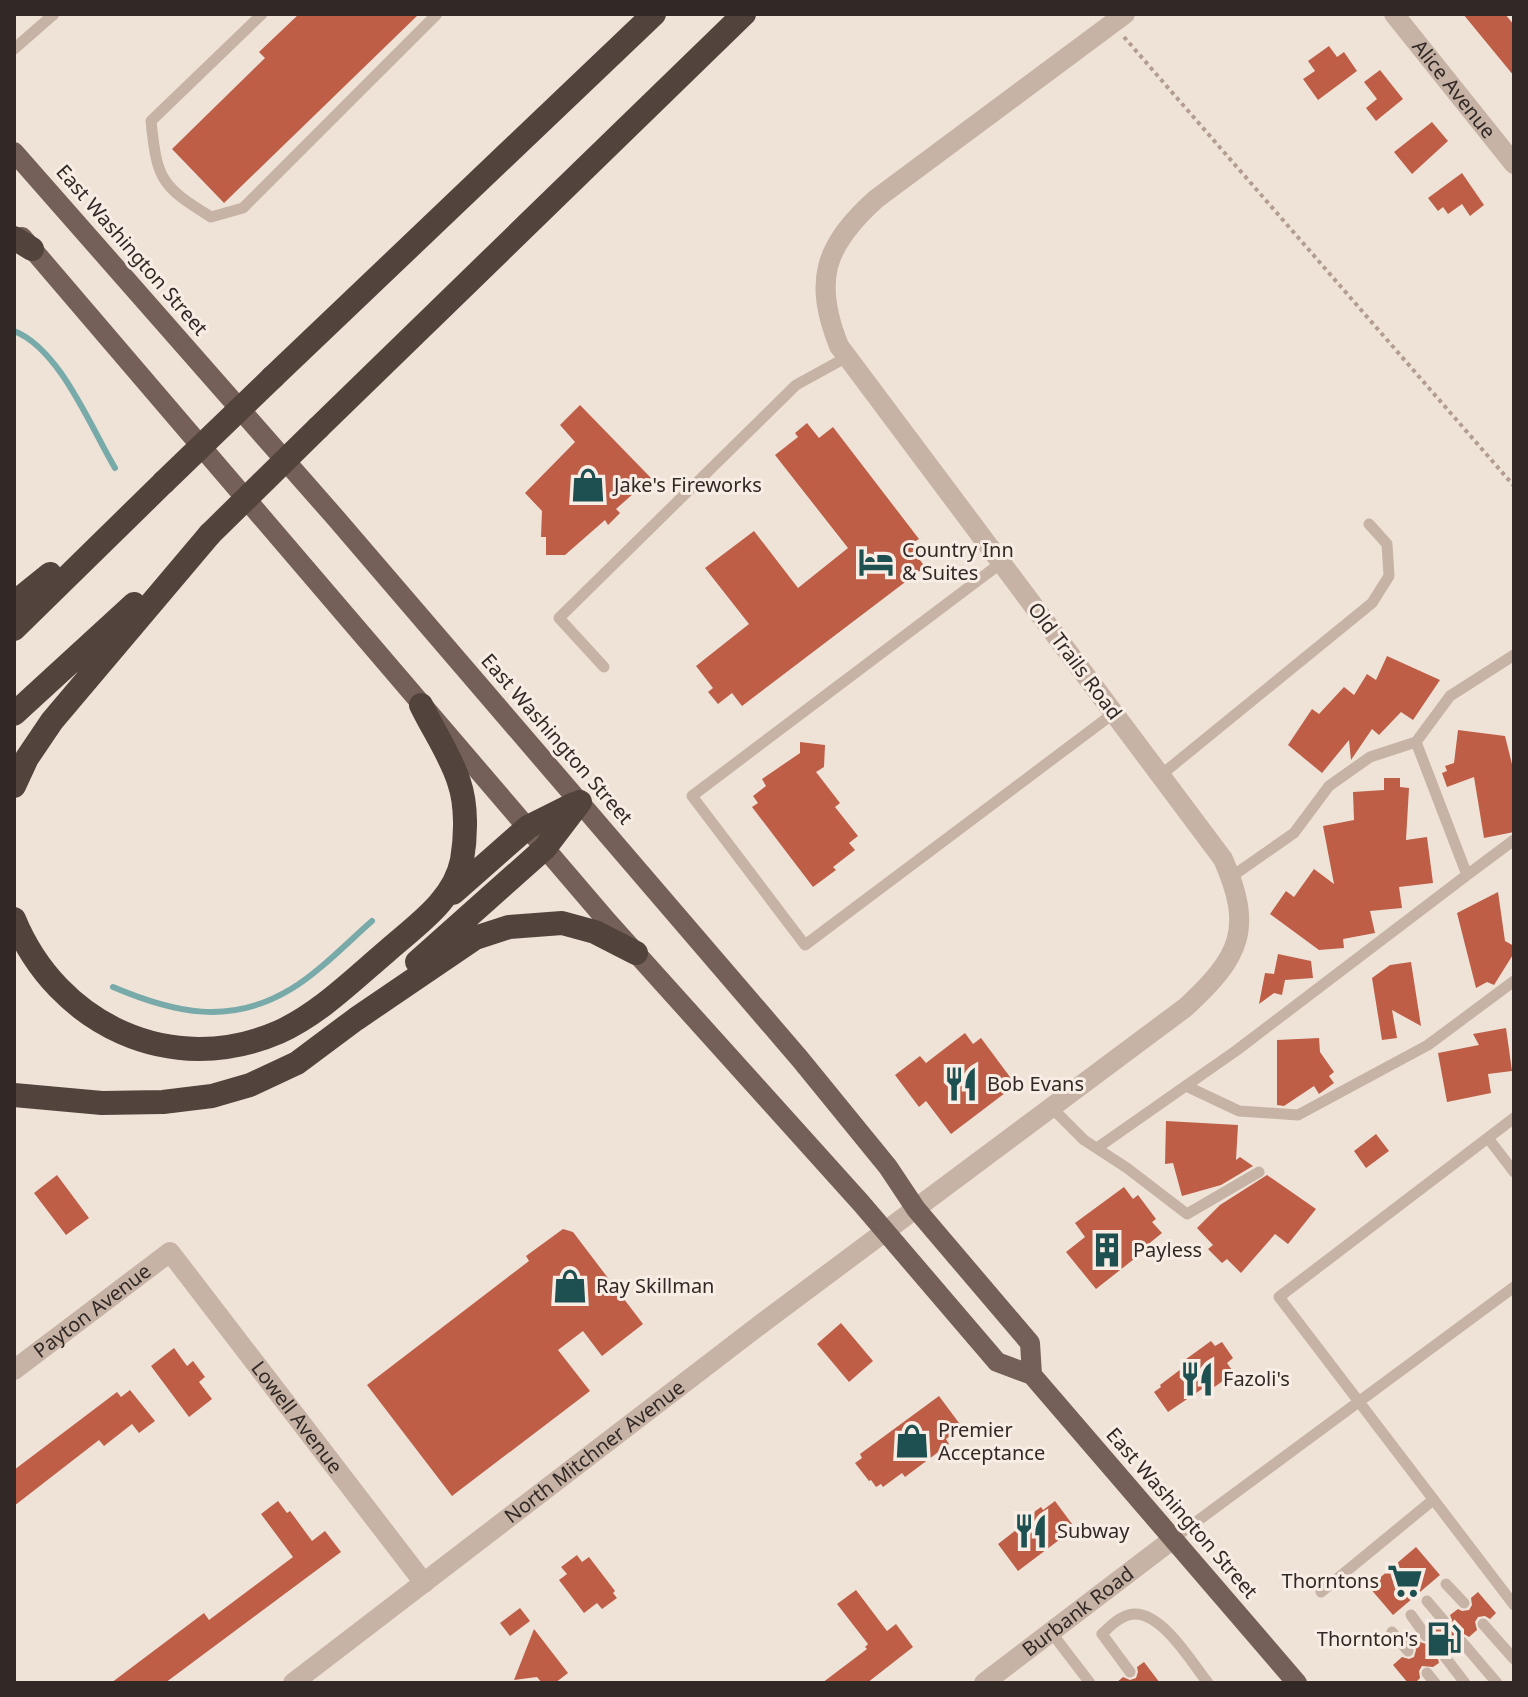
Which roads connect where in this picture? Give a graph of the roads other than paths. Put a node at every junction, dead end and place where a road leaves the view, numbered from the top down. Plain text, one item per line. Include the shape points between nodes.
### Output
1 (54, 14) edge
2 (262, 14) edge
3 (437, 14) edge
4 (654, 14) edge
5 (744, 14) edge
6 (1394, 14) edge
7 (1119, 19) edge
8 (14, 49) edge
9 (14, 152) edge
10 (1514, 164) edge
11 (14, 228) edge
12 (23, 244) edge
13 (847, 357) junction
14 (164, 482) junction
15 (1369, 524) dead end
16 (210, 534) junction
17 (1001, 563) junction
18 (14, 603) edge
19 (14, 629) edge
20 (1514, 655) edge
21 (604, 667) dead end
22 (421, 705) junction
23 (1114, 713) junction
24 (14, 714) edge
25 (1416, 742) junction
26 (1161, 775) junction
27 (14, 786) edge
28 (580, 802) junction
29 (528, 827) junction
30 (1514, 840) edge
31 (545, 848) junction
32 (1467, 875) junction
33 (1231, 877) junction
34 (439, 905) junction
35 (14, 919) edge
36 (636, 953) junction
37 (1514, 981) edge
38 (356, 1019) junction
39 (1186, 1086) junction
40 (14, 1095) edge
41 (1052, 1108) junction
42 (1514, 1118) edge
43 (1488, 1138) junction
44 (1097, 1148) junction
45 (1259, 1172) dead end
46 (1514, 1172) edge
47 (901, 1221) junction
48 (170, 1252) joint
49 (1514, 1287) edge
50 (14, 1370) edge
51 (1032, 1375) junction
52 (1360, 1403) junction
53 (1433, 1500) junction
54 (1173, 1539) junction
55 (424, 1583) junction
56 (1446, 1584) dead end
57 (1321, 1592) dead end
58 (1427, 1601) dead end
59 (1464, 1603) dead end
60 (1514, 1605) edge
61 (1411, 1615) dead end
62 (1444, 1621) dead end
63 (1483, 1624) dead end
64 (1051, 1632) junction
65 (1392, 1632) dead end
66 (1426, 1636) dead end
67 (1462, 1642) dead end
68 (1408, 1651) dead end
69 (1445, 1657) dead end
70 (1514, 1659) edge
71 (1130, 1672) dead end
72 (1427, 1673) dead end
73 (293, 1683) edge
74 (984, 1683) edge
75 (1090, 1683) edge
76 (1208, 1683) edge
77 (1297, 1683) edge
78 (1435, 1683) edge
79 (1465, 1683) edge
80 (1497, 1683) edge

1 - 8 lane
2 - 3 lane via 151,121 161,174 175,194 211,217 243,208
4 - 14 highway, bridge
5 - 16 highway, bridge
6 - 10 street, Alice Avenue
7 - 13 street, Old Trails Road via 857,216 835,248 825,285 827,317
9 - 28 main road, East Washington Street
11 - 12 main road, East Washington Street
12 - 22 main road, East Washington Street
13 - 17 street, Old Trails Road
13 - 21 lane via 796,385 559,618
14 - 18 highway
14 - 19 highway
15 - 26 lane via 1387,544 1389,576 1372,603
16 - 24 highway
16 - 27 highway via 47,728
17 - 23 street, Old Trails Road
17 - 23 lane via 692,796 805,945
20 - 25 lane via 1450,696
22 - 29 main road, East Washington Street
22 - 34 highway via 459,782 464,817 458,875
23 - 26 street, Old Trails Road
25 - 32 lane
25 - 33 lane via 1370,757 1329,786 1294,833
26 - 33 street, Old Trails Road
28 - 29 highway
28 - 31 highway
28 - 47 main road, East Washington Street via 888,1167
29 - 31 main road, East Washington Street
29 - 34 highway
30 - 32 lane
31 - 36 main road, East Washington Street
31 - 38 highway
32 - 39 lane
33 - 41 street, Old Trails Road via 1239,927 1222,971 1186,1007
34 - 35 highway via 301,1020 260,1039 216,1048 159,1044 99,1022 50,979
36 - 38 highway via 595,932 562,923 509,927 475,938
36 - 47 main road, East Washington Street
37 - 39 lane via 1428,1045 1298,1115 1239,1111
38 - 40 highway via 297,1063 232,1091 139,1103
39 - 44 lane
41 - 44 lane
41 - 47 street, Old Trails Road
42 - 43 lane
43 - 46 lane
43 - 52 lane via 1279,1297
44 - 45 lane via 1187,1214
47 - 51 main road, East Washington Street via 997,1362
47 - 51 main road, East Washington Street via 1030,1343
47 - 55 street, North Mitchner Avenue
48 - 50 street, Payton Avenue
48 - 55 street, Lowell Avenue
49 - 52 lane
51 - 54 main road, East Washington Street
52 - 53 lane
52 - 54 lane
53 - 57 lane
53 - 60 lane
54 - 64 street, Burbank Road
54 - 77 main road, East Washington Street
55 - 73 street, North Mitchner Avenue
56 - 59 lane
58 - 62 lane
61 - 66 lane
63 - 70 lane
64 - 74 street, Burbank Road
64 - 75 lane
65 - 68 lane
67 - 80 lane
69 - 79 lane
71 - 76 lane via 1102,1634 1134,1614 1153,1619 1170,1633
72 - 78 lane

